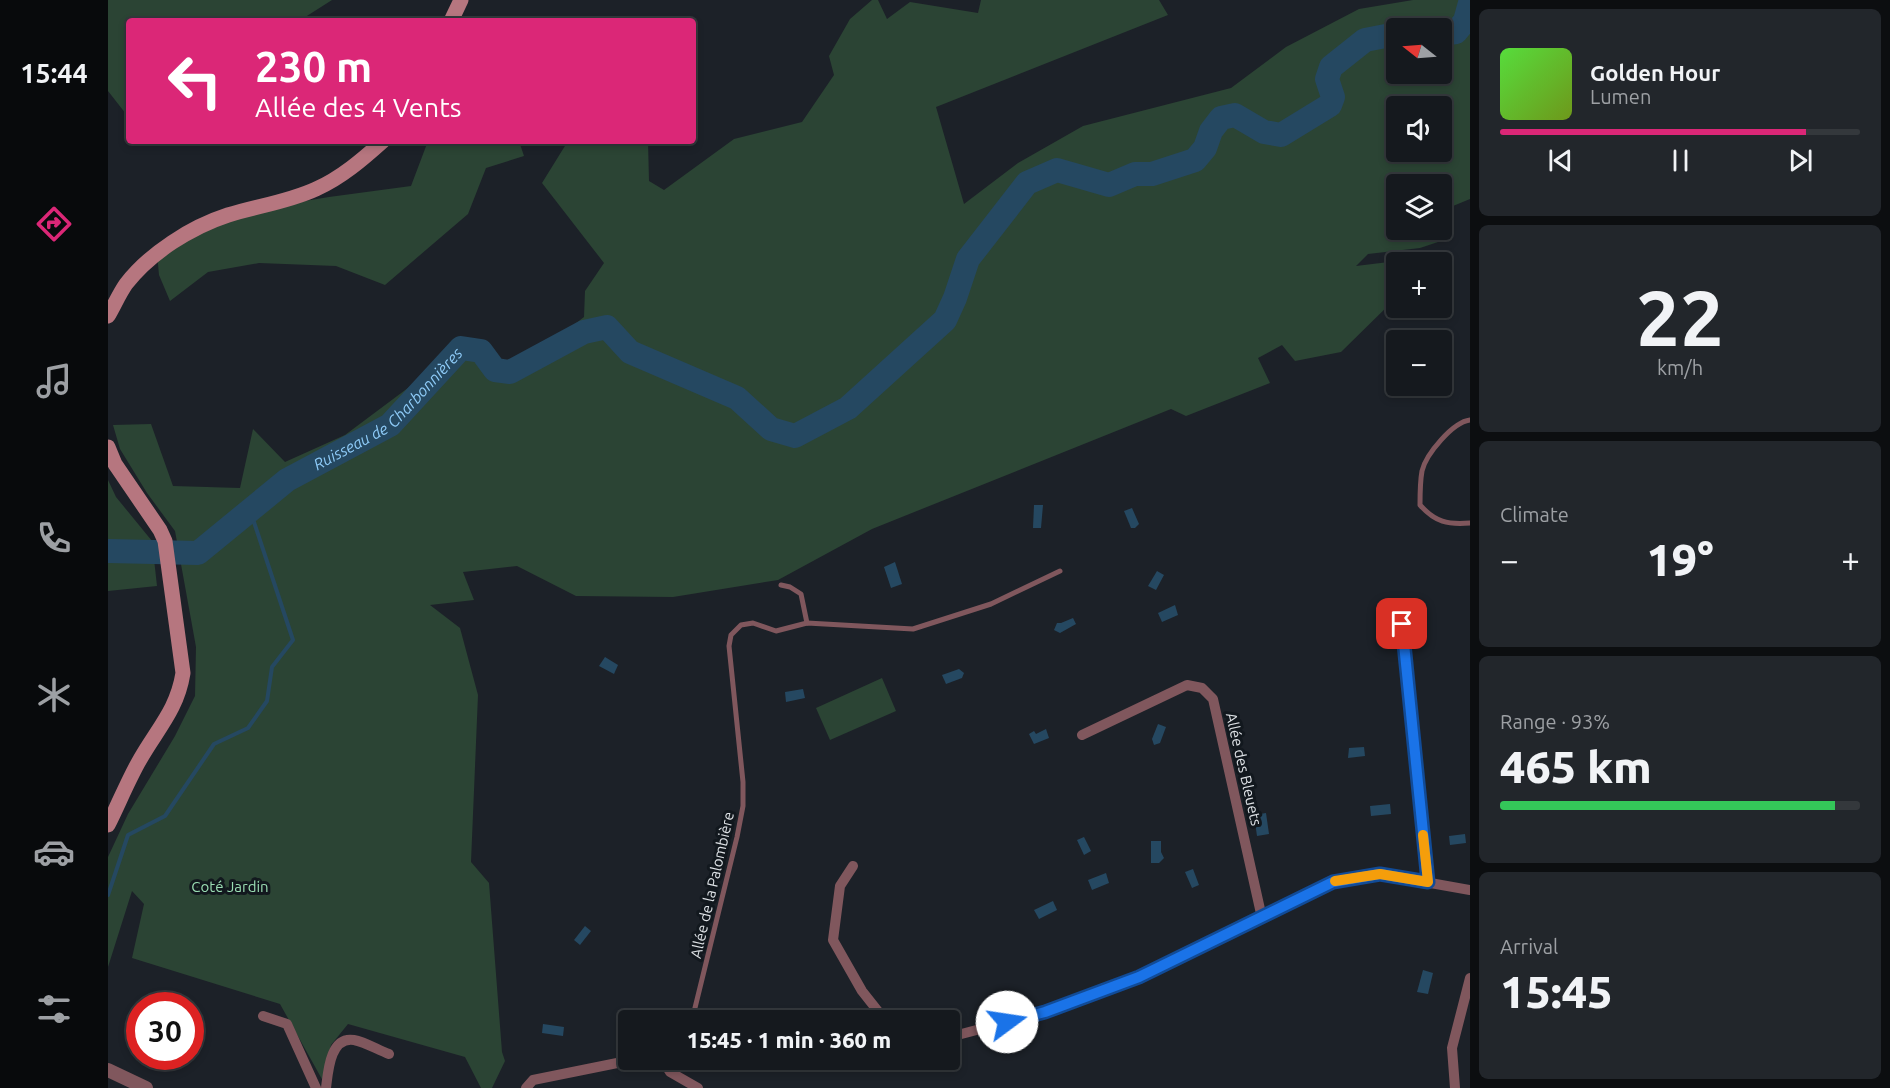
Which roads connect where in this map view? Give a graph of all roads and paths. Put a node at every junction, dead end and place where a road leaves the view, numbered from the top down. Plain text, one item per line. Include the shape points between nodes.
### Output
1 (461, 0) edge
2 (452, 18) edge
3 (380, 144) edge
4 (108, 316) edge
5 (1470, 420) edge
6 (108, 447) edge
7 (1470, 524) edge
8 (1060, 571) dead end
9 (781, 585) dead end
10 (807, 623) junction
11 (1402, 624) dead end
12 (1082, 735) dead end
13 (108, 825) edge
14 (853, 866) dead end
15 (1428, 882) junction
16 (1470, 890) edge
17 (1262, 918) junction
18 (1470, 978) edge
19 (694, 1010) edge
20 (877, 1010) edge
21 (263, 1016) dead end
22 (960, 1033) edge
23 (389, 1054) dead end
24 (618, 1063) edge
25 (108, 1070) edge
26 (669, 1070) edge
27 (146, 1088) edge
28 (316, 1088) edge
29 (326, 1088) edge
30 (526, 1088) edge
31 (698, 1088) edge
32 (1455, 1088) edge

1 - 2 main road
3 - 4 main road via 355,166 318,189 227,216 157,253 127,284
5 - 7 lane via 1463,421 1437,444 1423,469 1420,505 1443,522
6 - 13 main road via 165,542 183,673 171,712 138,764
8 - 10 lane, Allée de la Palombière via 991,604 913,629
9 - 10 lane via 801,594
10 - 19 lane, Allée de la Palombière via 776,632 753,623 741,626 731,635 743,806
11 - 15 street
12 - 17 street, Allée des Bleuets via 1187,685 1202,688 1213,699
14 - 20 street via 840,886 833,940
15 - 16 street
15 - 17 street via 1380,874 1333,882
17 - 22 street via 1139,977 1045,1012
18 - 32 street via 1452,1048
21 - 28 street via 286,1024
23 - 29 street via 353,1040 345,1041 332,1054
24 - 30 street via 533,1080
25 - 27 street
26 - 31 street

